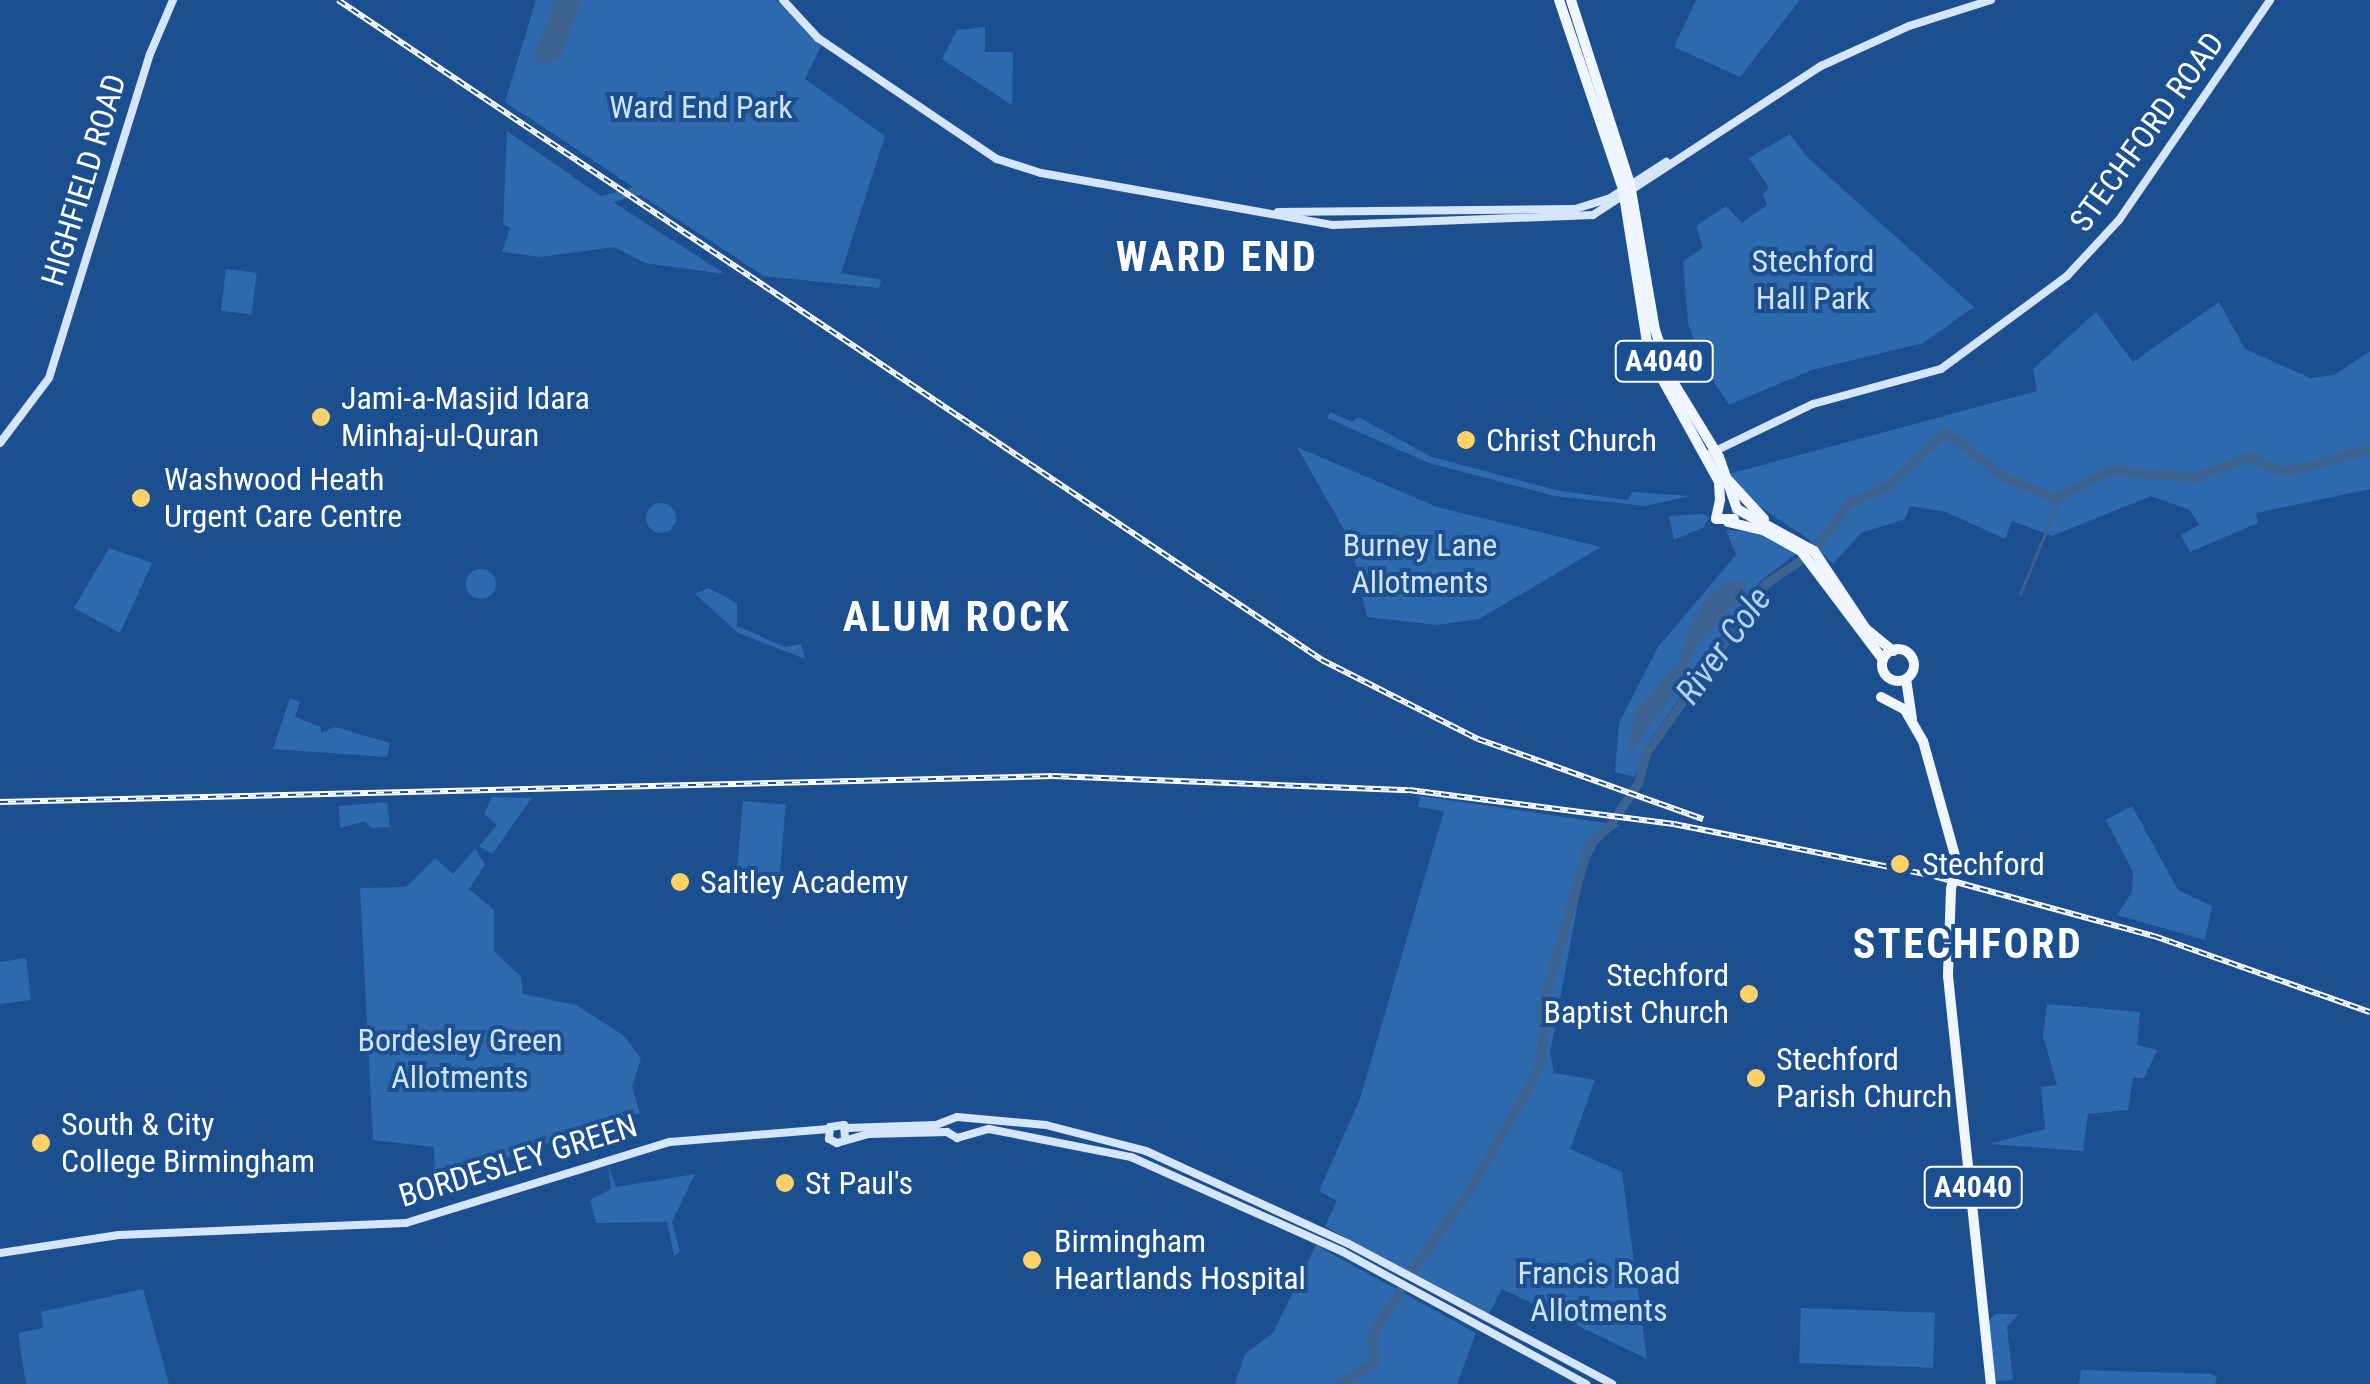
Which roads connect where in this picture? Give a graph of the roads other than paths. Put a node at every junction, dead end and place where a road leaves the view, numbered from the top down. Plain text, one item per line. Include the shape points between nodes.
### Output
1 (173, 0) edge
2 (784, 0) edge
3 (1559, 0) edge
4 (1571, 0) edge
5 (1991, 0) edge
6 (2270, 0) edge
7 (1584, 52) junction
8 (1628, 191) junction
9 (1655, 353) junction
10 (0, 444) edge
11 (1716, 451) junction
12 (1723, 480) junction
13 (1720, 500) junction
14 (1735, 506) junction
15 (1728, 522) junction
16 (1773, 525) junction
17 (1804, 548) junction
18 (1817, 559) junction
19 (1893, 651) junction
20 (1884, 660) junction
21 (1906, 679) junction
22 (1892, 680) junction
23 (1881, 697) dead end
24 (1909, 715) junction
25 (948, 1121) junction
26 (966, 1122) junction
27 (997, 1122) junction
28 (846, 1128) junction
29 (947, 1132) junction
30 (828, 1133) junction
31 (966, 1133) junction
32 (1030, 1134) junction
33 (845, 1139) junction
34 (0, 1253) edge
35 (1586, 1384) edge
36 (1612, 1384) edge
37 (1991, 1384) edge

1 - 10 main road, HIGHFIELD ROAD via 150,54 49,378
2 - 8 main road via 818,38 996,159 1041,173 1269,212 1365,219 1574,209
3 - 7 main road, A4040
4 - 7 main road, A4040
5 - 8 main road via 1909,26 1820,66
6 - 11 main road, STECHFORD ROAD via 2119,220 2056,285 1942,369 1903,384 1831,397
7 - 8 main road, A4040
8 - 9 main road, A4040
9 - 11 main road, A4040
9 - 12 main road, A4040
11 - 12 main road, A4040
12 - 13 main road, A4040
12 - 14 main road, A4040
12 - 16 main road
13 - 14 main road
13 - 15 main road via 1714,515
14 - 15 main road
14 - 16 main road
15 - 17 main road
16 - 17 main road
17 - 18 main road
18 - 19 main road via 1866,630
18 - 20 main road
19 - 20 main road
19 - 21 main road via 1913,661
20 - 22 main road
21 - 22 main road
21 - 24 main road, A4040
22 - 24 main road, A4040
23 - 24 main road
24 - 37 main road, A4040, bridge via 1956,863 1948,976
25 - 26 main road
25 - 28 main road
25 - 29 main road
26 - 27 main road
26 - 31 main road
27 - 32 main road via 1027,1127
27 - 36 main road via 1092,1134 1196,1171
28 - 30 main road via 837,1123
28 - 33 main road
29 - 31 main road via 956,1138
29 - 33 main road
30 - 33 main road
30 - 34 main road, BORDESLEY GREEN via 670,1142 406,1223 120,1236
31 - 32 main road
32 - 35 main road via 1132,1157 1266,1216

